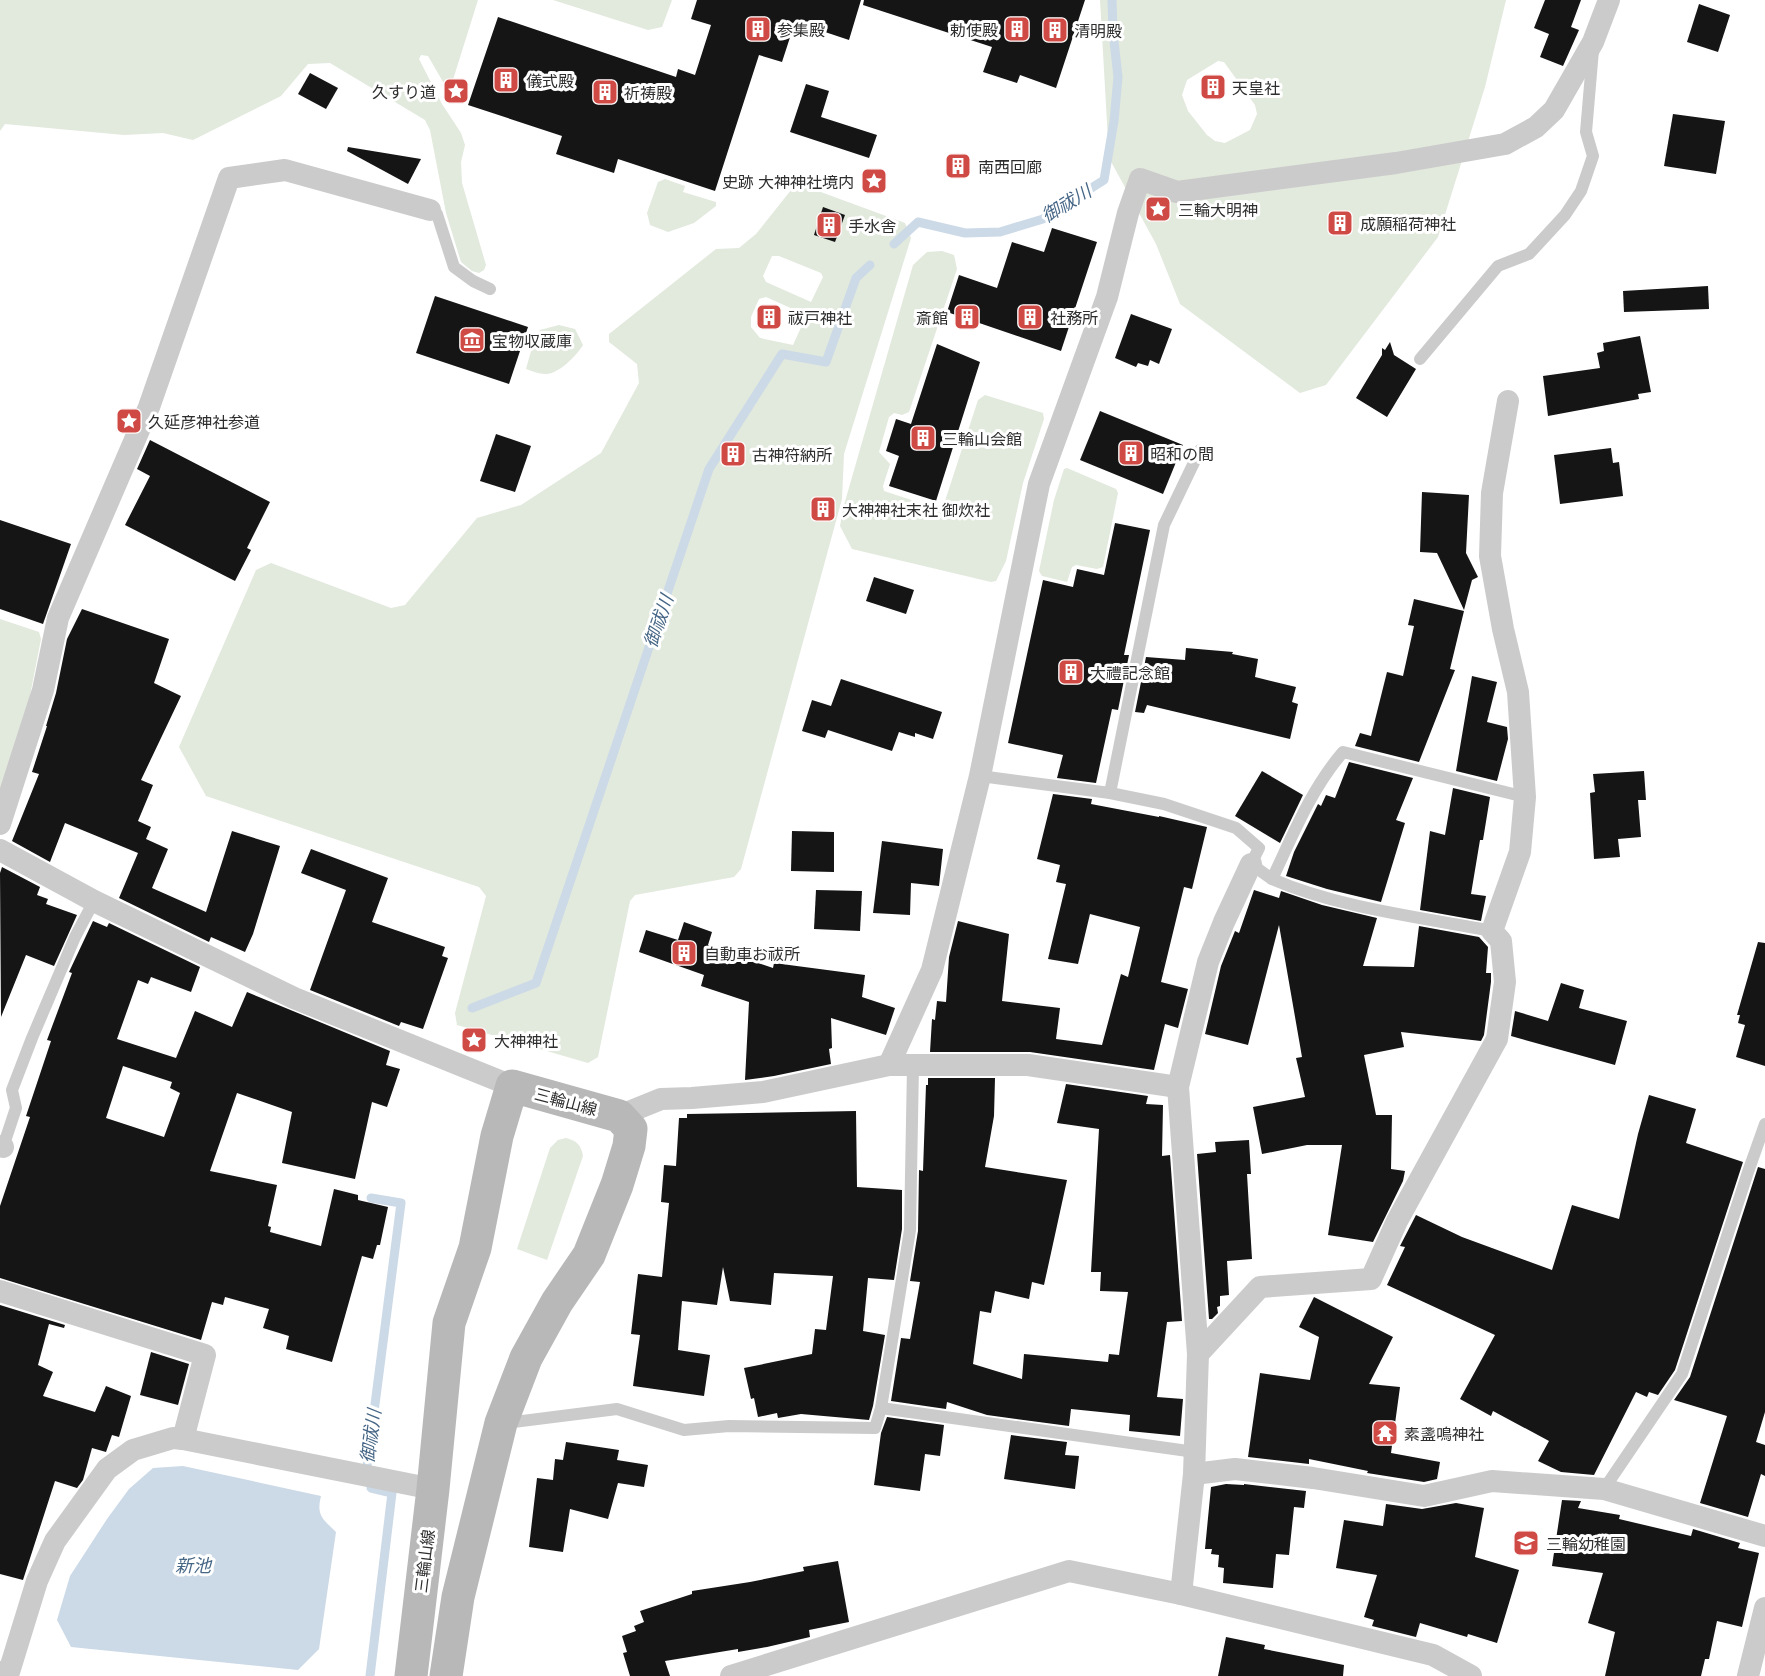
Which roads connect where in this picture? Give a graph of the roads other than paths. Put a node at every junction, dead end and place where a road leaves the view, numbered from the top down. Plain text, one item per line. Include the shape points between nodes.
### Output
1 (1609, 0) edge
2 (1593, 42) junction
3 (430, 210) joint
4 (490, 289) dead end
5 (1420, 359) dead end
6 (1508, 401) dead end
7 (1200, 450) dead end
8 (980, 776) junction
9 (1110, 793) junction
10 (1525, 797) junction
11 (0, 824) edge
12 (0, 850) edge
13 (1251, 864) junction
14 (1272, 879) junction
15 (94, 901) junction
16 (1492, 931) junction
17 (890, 1065) junction
18 (913, 1066) junction
19 (512, 1086) junction
20 (1178, 1087) junction
21 (619, 1116) junction
22 (1765, 1124) edge
23 (1, 1150) edge
24 (0, 1291) edge
25 (1198, 1354) junction
26 (881, 1408) junction
27 (501, 1423) junction
28 (183, 1438) junction
29 (1194, 1463) junction
30 (433, 1489) junction
31 (1604, 1489) junction
32 (1765, 1536) edge
33 (1181, 1594) junction
34 (1765, 1608) edge
35 (0, 1672) edge
36 (411, 1676) edge
37 (446, 1676) edge
38 (731, 1676) edge
39 (1471, 1676) edge
40 (1748, 1676) edge

1 - 2 street
2 - 5 lane via 1587,132 1593,156 1581,191 1529,254 1498,266
2 - 8 street via 1554,110 1536,127 1505,144 1396,163 1177,192 1140,179 1107,297 1039,484
3 - 4 lane via 437,214 454,267
3 - 11 street via 285,170 229,178 149,407 58,618 43,690
6 - 10 street via 1492,494 1490,556 1518,692
7 - 9 lane via 1164,525
8 - 9 lane
8 - 17 street via 932,970
9 - 13 lane via 1164,804 1236,828 1259,848
10 - 14 lane via 1342,752 1312,796
10 - 16 street via 1520,852
12 - 15 street
13 - 14 lane
13 - 20 street via 1208,962
14 - 16 lane via 1310,893
15 - 19 street via 294,998
15 - 23 lane via 16,1079 12,1090 16,1108
16 - 25 street via 1501,941 1505,981 1497,1039 1397,1221 1371,1279 1260,1287
17 - 18 street
17 - 21 street via 763,1092 661,1099
18 - 20 street via 1028,1065
18 - 26 lane via 910,1230
19 - 21 main road, 三輪山線
19 - 30 main road, 三輪山線 via 497,1136 475,1248 449,1323
20 - 25 street
21 - 27 main road, 三輪山線 via 631,1129 617,1185 589,1255 526,1358
22 - 31 lane via 1682,1374
24 - 28 street via 205,1355
25 - 29 street
26 - 27 lane via 875,1428 729,1426 684,1430 617,1409
26 - 29 lane
27 - 37 main road, 三輪山線 via 458,1597
28 - 30 street
28 - 35 street via 133,1450 107,1470 56,1541 37,1581 9,1672
29 - 31 street via 1424,1496 1492,1481
29 - 33 street
30 - 36 main road, 三輪山線
31 - 32 street
33 - 38 street via 1070,1571
33 - 39 street via 1433,1655
34 - 40 street

